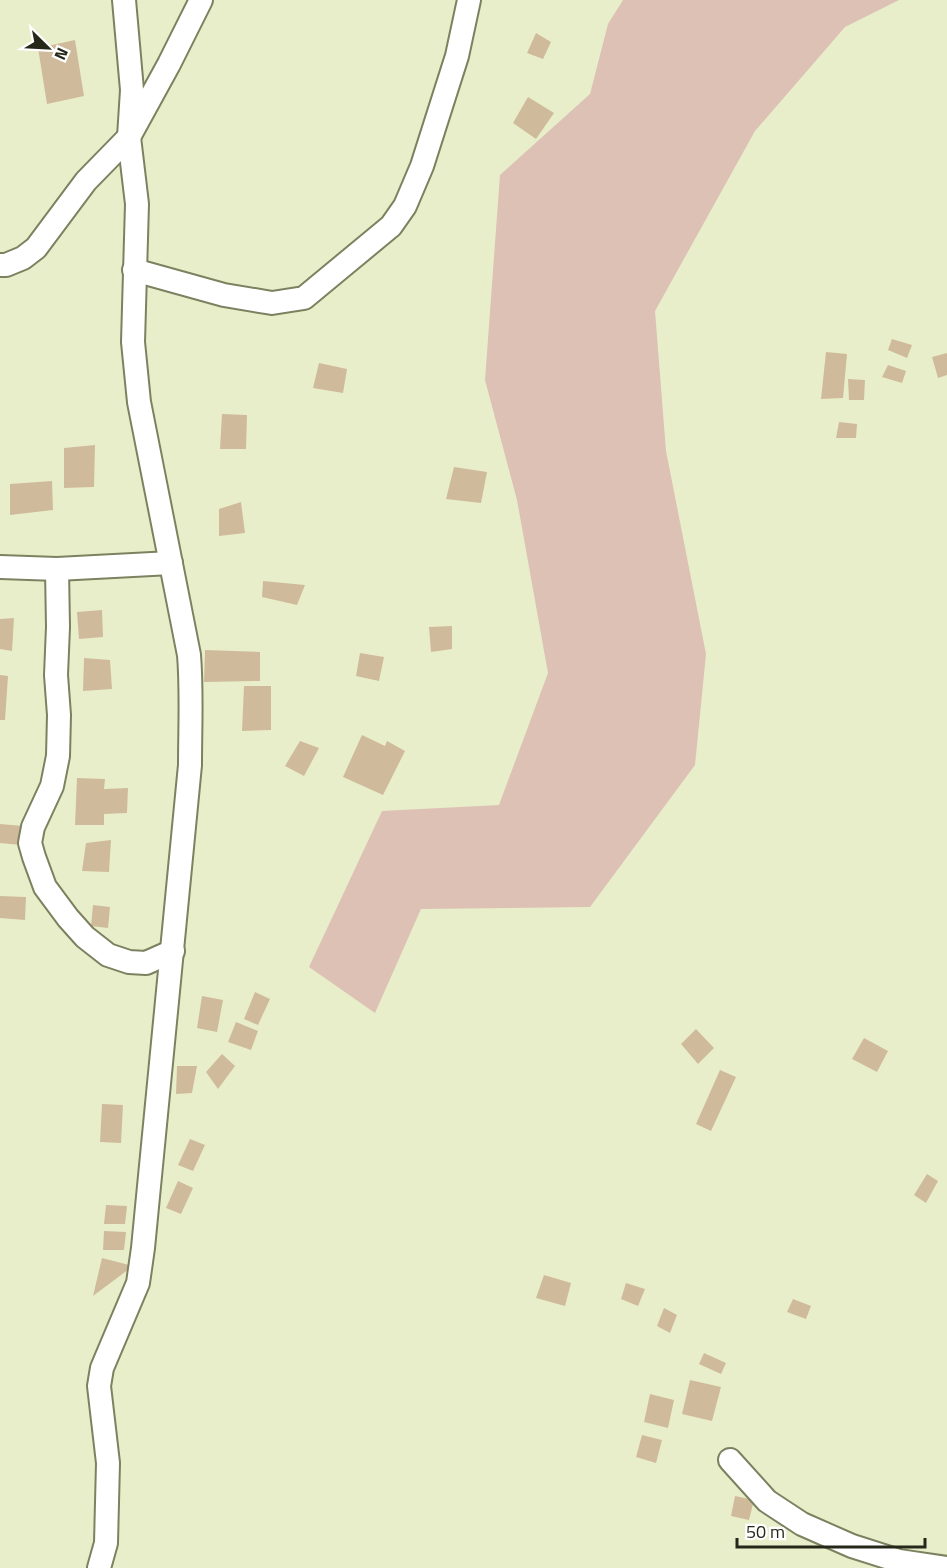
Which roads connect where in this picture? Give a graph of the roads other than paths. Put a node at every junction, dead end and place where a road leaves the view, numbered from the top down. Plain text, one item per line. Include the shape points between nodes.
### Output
1 (124, 0) edge
2 (201, 0) edge
3 (469, 0) edge
4 (129, 137) junction
5 (0, 265) edge
6 (134, 270) junction
7 (171, 563) junction
8 (0, 567) edge
9 (57, 569) junction
10 (173, 951) junction
11 (730, 1460) dead end
12 (99, 1568) edge
13 (946, 1568) edge

1 - 4 street via 132,90
2 - 4 street
3 - 6 street via 457,56 405,206 391,226 304,298 272,303 224,295
4 - 5 street via 86,181 36,248 23,258
4 - 6 street via 137,204
6 - 7 street via 133,342 138,394
7 - 9 street
7 - 10 street via 191,683 190,765
8 - 9 street
9 - 10 street via 58,756 52,786 33,827 30,843 34,857 45,886 68,918 108,955 147,963
10 - 12 street via 138,1283 102,1368 99,1386 108,1463 106,1544
11 - 13 street via 767,1501 802,1524 899,1561

